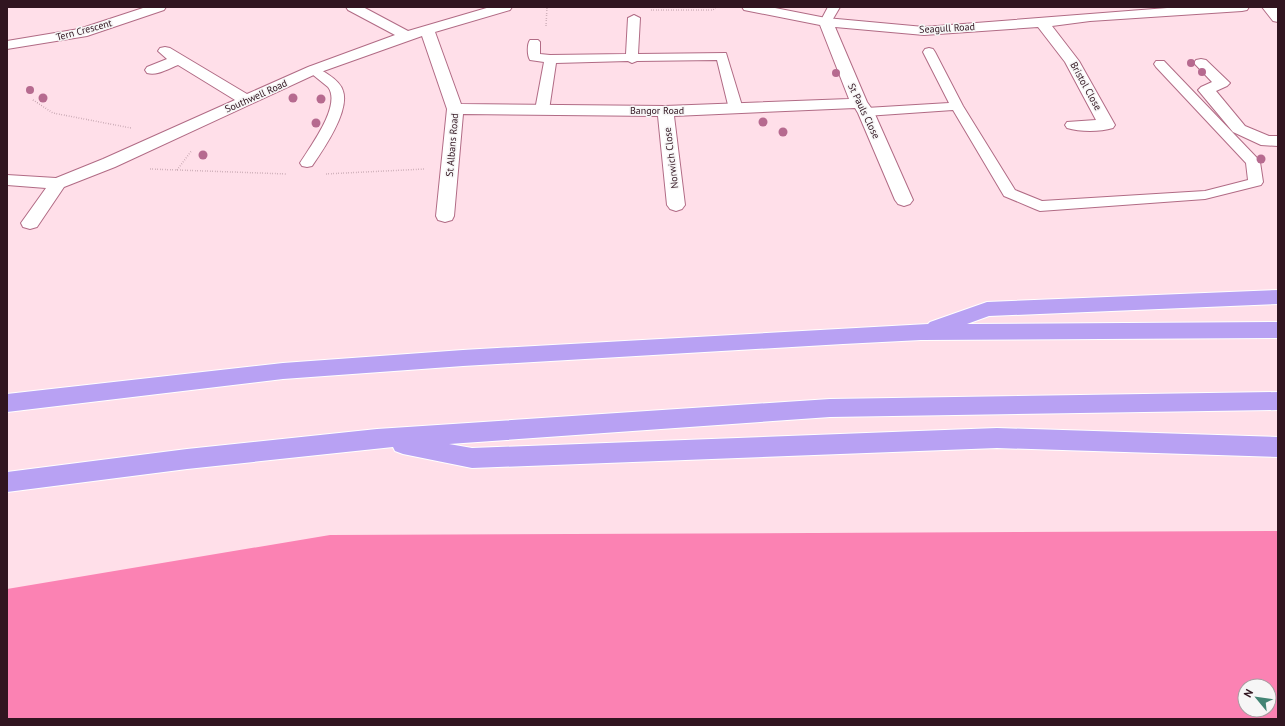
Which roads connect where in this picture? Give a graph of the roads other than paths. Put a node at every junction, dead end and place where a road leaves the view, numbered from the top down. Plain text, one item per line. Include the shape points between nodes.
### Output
1 (159, 7) edge
2 (353, 7) edge
3 (506, 7) edge
4 (749, 7) edge
5 (834, 7) edge
6 (1242, 7) edge
7 (1269, 7) edge
8 (634, 18) dead end
9 (1278, 18) edge
10 (826, 22) junction
11 (1042, 23) junction
12 (427, 31) junction
13 (407, 36) junction
14 (719, 41) dead end
15 (534, 42) dead end
16 (7, 45) edge
17 (165, 51) dead end
18 (929, 52) dead end
19 (722, 56) junction
20 (179, 59) junction
21 (550, 59) junction
22 (632, 59) junction
23 (1201, 63) dead end
24 (1160, 64) dead end
25 (152, 70) dead end
26 (313, 70) junction
27 (246, 100) junction
28 (957, 106) junction
29 (862, 107) junction
30 (455, 109) junction
31 (736, 109) junction
32 (542, 110) junction
33 (665, 111) junction
34 (1073, 125) dead end
35 (1278, 141) edge
36 (307, 163) dead end
37 (7, 180) edge
38 (58, 183) junction
39 (904, 200) dead end
40 (676, 205) dead end
41 (445, 216) dead end
42 (30, 223) dead end
43 (1278, 297) edge
44 (1278, 330) edge
45 (921, 332) junction
46 (1278, 401) edge
47 (7, 403) edge
48 (376, 439) junction
49 (1278, 447) edge
50 (7, 482) edge

1 - 16 street, Tern Crescent via 82,33
2 - 13 street
3 - 12 street, Southwell Road
4 - 10 street, Seagull Road
5 - 10 lane
6 - 11 street, Seagull Road
7 - 9 street
8 - 22 lane
10 - 11 street, Seagull Road via 924,31
10 - 29 street, St Pauls Close
11 - 34 street, Bristol Close via 1072,61 1107,125
12 - 13 street, Southwell Road
12 - 30 street, St Albans Road
13 - 26 street, Southwell Road
14 - 19 lane
15 - 21 lane via 534,57
17 - 20 street
18 - 28 lane
19 - 22 lane
19 - 31 lane
20 - 25 street
20 - 27 street
21 - 22 lane
21 - 32 lane
23 - 35 street via 1222,83 1206,90 1239,129 1267,141
24 - 28 lane via 1253,162 1256,182 1205,196 1040,206 1009,193
26 - 27 street, Southwell Road
26 - 36 lane via 332,83 339,99 337,110
27 - 38 street, Southwell Road via 109,163
28 - 29 lane
29 - 31 street, Bangor Road
29 - 39 street, St Pauls Close
30 - 32 street, Bangor Road
30 - 41 street, St Albans Road
31 - 33 street, Bangor Road
32 - 33 street, Bangor Road
33 - 40 street, Norwich Close
37 - 38 street
38 - 42 street
43 - 45 highway via 987,309
44 - 45 highway
45 - 47 highway via 471,357 282,372
46 - 48 highway via 830,408
48 - 49 highway via 472,458 997,438
48 - 50 highway

